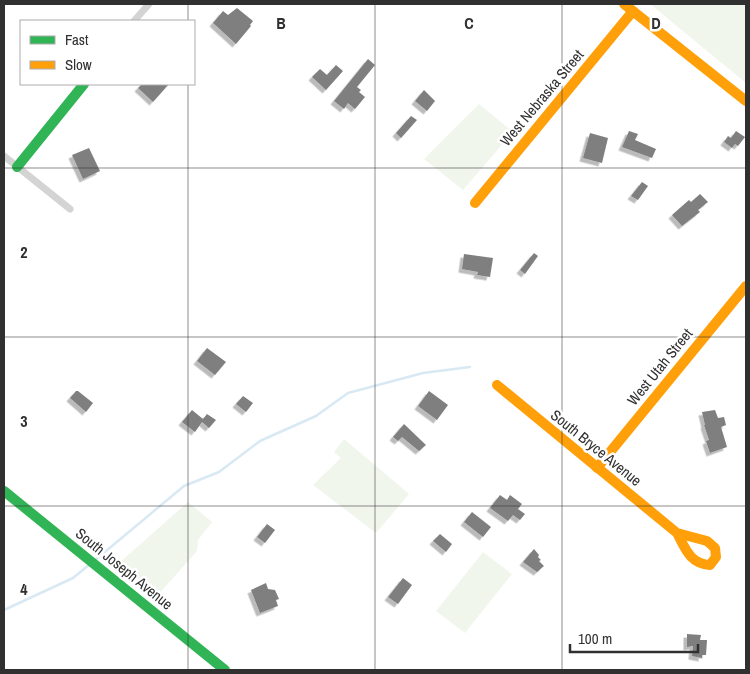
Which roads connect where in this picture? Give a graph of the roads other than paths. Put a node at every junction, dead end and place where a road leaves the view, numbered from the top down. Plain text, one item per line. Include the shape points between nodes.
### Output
1 (148, 4) edge
2 (624, 4) edge
3 (633, 11) junction
4 (135, 20) edge
5 (83, 85) edge
6 (746, 102) edge
7 (4, 156) edge
8 (17, 167) junction
9 (474, 203) dead end
10 (70, 210) dead end
11 (746, 286) edge
12 (497, 385) dead end
13 (597, 468) junction
14 (4, 491) edge
15 (677, 533) dead end
16 (225, 670) edge

1 - 4 street
2 - 3 street
3 - 6 street
3 - 9 street, West Nebraska Street
5 - 8 street
7 - 8 street
8 - 10 street
11 - 13 street, West Utah Street
12 - 13 street, South Bryce Avenue
13 - 15 street, South Bryce Avenue
14 - 16 street, South Joseph Avenue

